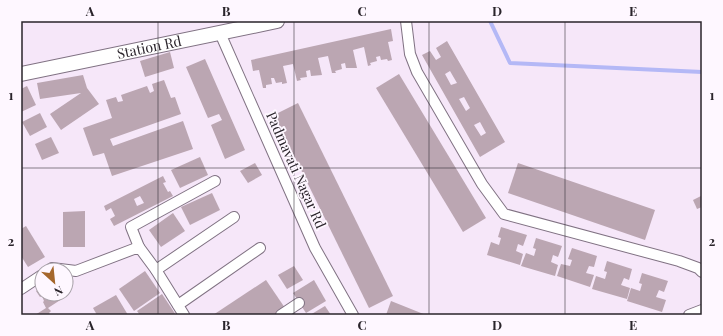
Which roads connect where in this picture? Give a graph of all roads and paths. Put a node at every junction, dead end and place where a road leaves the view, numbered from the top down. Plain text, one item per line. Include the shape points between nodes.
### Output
1 (277, 21) edge
2 (406, 21) edge
3 (220, 33) junction
4 (21, 74) edge
5 (215, 181) dead end
6 (234, 217) dead end
7 (139, 247) junction
8 (260, 248) dead end
9 (156, 270) junction
10 (74, 272) edge
11 (702, 272) edge
12 (34, 281) edge
13 (21, 290) edge
14 (299, 303) dead end
15 (178, 305) junction
16 (702, 310) edge
17 (184, 315) edge
18 (282, 315) edge
19 (353, 315) edge
20 (689, 315) edge

1 - 3 main road, Station Rd
2 - 11 street via 410,54 417,72 482,184 504,214 679,261
3 - 4 main road, Station Rd
3 - 19 street, Padmavati Nagar Rd via 316,248
5 - 7 street via 131,227
6 - 9 street
7 - 9 street
7 - 10 street
8 - 15 street
9 - 15 street
12 - 13 street
14 - 18 street
15 - 17 street
16 - 20 street

